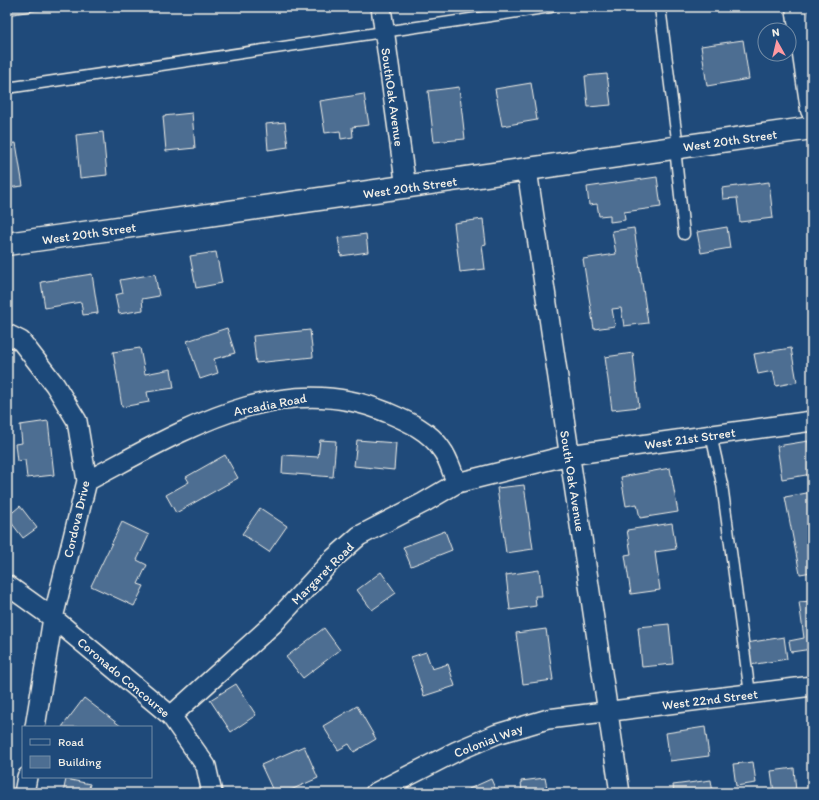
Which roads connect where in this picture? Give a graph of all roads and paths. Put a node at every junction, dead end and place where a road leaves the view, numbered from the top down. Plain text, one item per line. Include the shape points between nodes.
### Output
1 (381, 7) edge
2 (551, 7) edge
3 (660, 7) edge
4 (797, 7) edge
5 (384, 31) junction
6 (7, 88) edge
7 (812, 110) edge
8 (812, 128) edge
9 (677, 148) junction
10 (527, 170) junction
11 (406, 188) junction
12 (684, 234) dead end
13 (7, 244) edge
14 (7, 334) edge
15 (812, 421) edge
16 (711, 435) junction
17 (569, 455) junction
18 (87, 481) junction
19 (457, 483) junction
20 (7, 585) edge
21 (53, 618) junction
22 (812, 686) edge
23 (750, 694) junction
24 (608, 712) junction
25 (172, 716) junction
26 (35, 726) edge
27 (27, 778) edge
28 (24, 793) edge
29 (212, 793) edge
30 (375, 793) edge
31 (620, 793) edge

1 - 5 street, SouthOak Avenue
2 - 5 lane
3 - 9 lane
4 - 7 street
5 - 6 lane
5 - 11 street, SouthOak Avenue
8 - 9 street, West 20th Street
9 - 10 street, West 20th Street
9 - 12 lane
10 - 11 street, West 20th Street
10 - 17 street, South Oak Avenue
11 - 13 street, West 20th Street
14 - 18 street, Cordova Drive via 21,341 55,385 77,421
15 - 16 street, West 21st Street
16 - 17 street, West 21st Street
16 - 23 lane via 722,484
17 - 19 street, Margaret Road
17 - 24 street, South Oak Avenue
18 - 19 street, Arcadia Road via 197,423 222,413 258,404 311,396 347,398 405,420 430,435 443,451
18 - 21 street, Cordova Drive
19 - 25 street, Margaret Road via 359,536 333,559 273,624
20 - 21 street, Coronado Concourse
21 - 25 street, Coronado Concourse
21 - 26 street, Cordova Drive
22 - 23 street, West 22nd Street
23 - 24 street, West 22nd Street
24 - 30 street, Colonial Way via 548,719 497,734 457,751
24 - 31 street, South Oak Avenue
25 - 29 street, Coronado Concourse via 206,766
27 - 28 street

